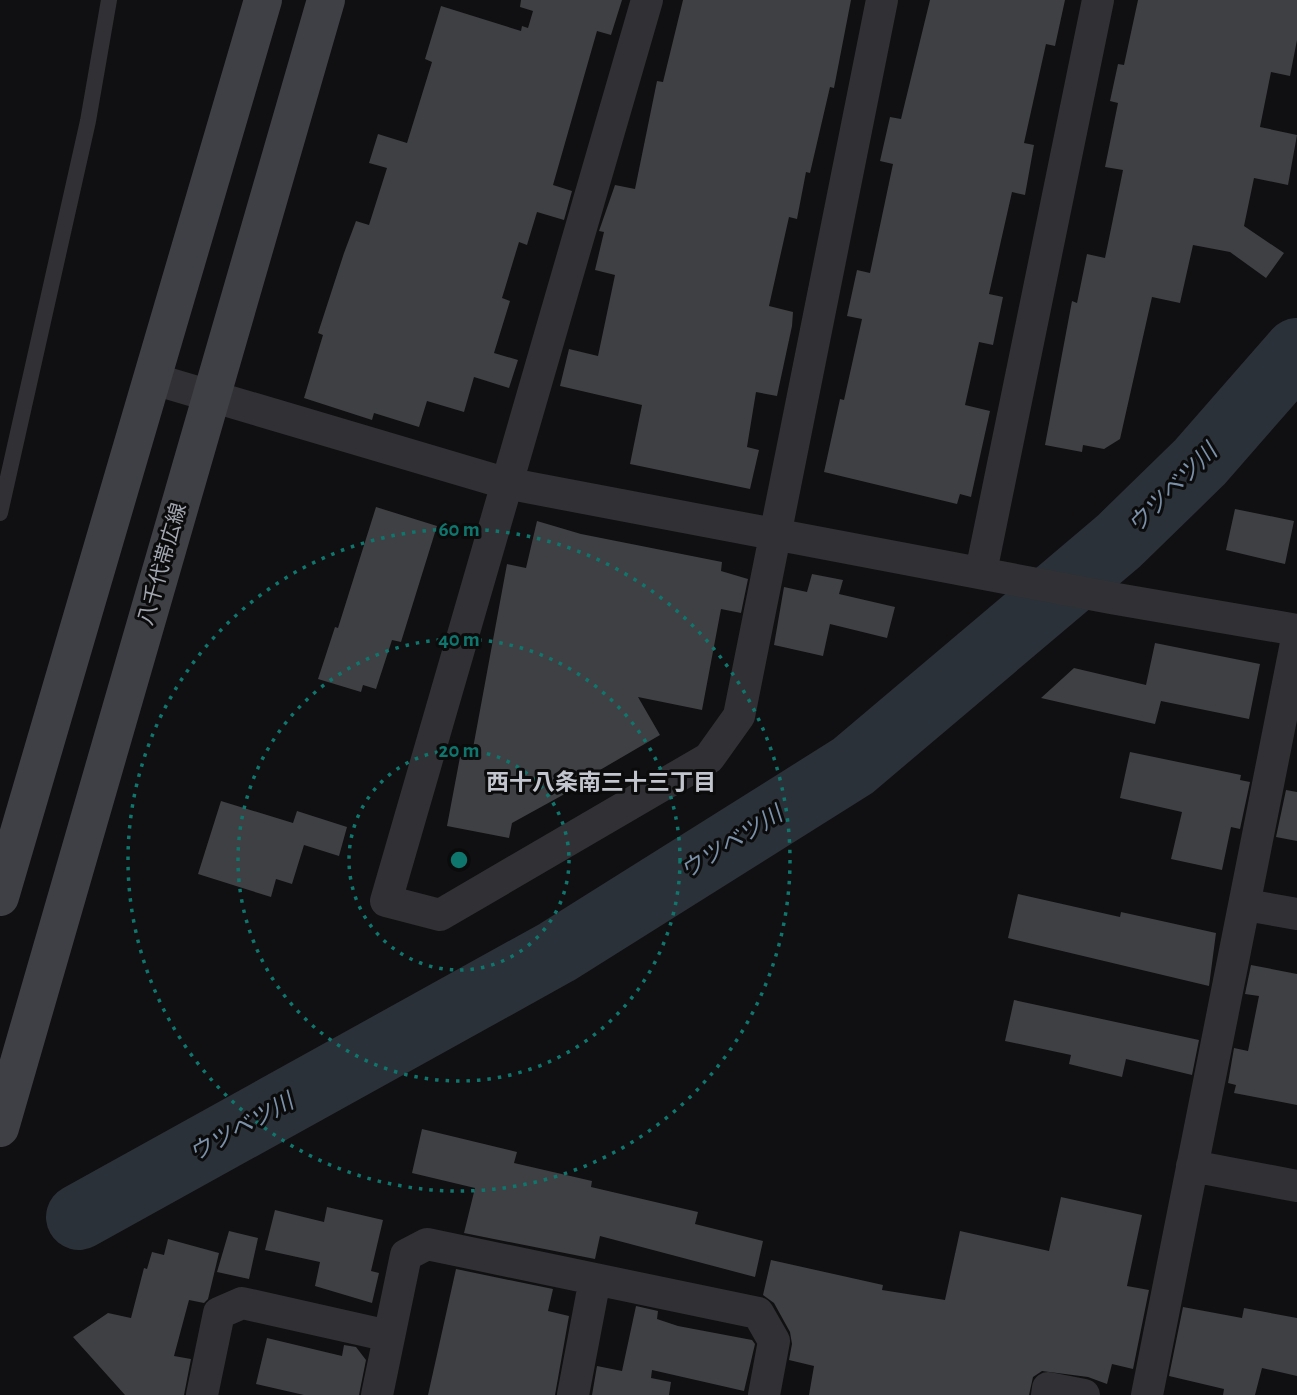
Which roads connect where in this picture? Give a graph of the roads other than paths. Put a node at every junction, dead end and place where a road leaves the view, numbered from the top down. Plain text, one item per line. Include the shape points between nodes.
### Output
1 (109, 0) edge
2 (263, 0) edge
3 (326, 0) edge
4 (647, 0) edge
5 (882, 0) edge
6 (1098, 0) edge
7 (150, 378) junction
8 (211, 396) junction
9 (505, 483) junction
10 (0, 513) edge
11 (775, 534) junction
12 (989, 574) junction
13 (1297, 630) edge
14 (1297, 638) edge
15 (0, 897) edge
16 (1246, 905) junction
17 (1297, 915) edge
18 (0, 1128) edge
19 (1192, 1166) junction
20 (1297, 1186) edge
21 (595, 1279) junction
22 (389, 1336) junction
23 (202, 1395) edge
24 (377, 1395) edge
25 (573, 1395) edge
26 (764, 1395) edge
27 (1047, 1395) edge
28 (1084, 1395) edge
29 (1147, 1395) edge

1 - 10 lane via 88,121
2 - 7 main road
3 - 8 main road, 八千代帯広線
4 - 9 street
5 - 11 street
6 - 12 street
7 - 8 street
7 - 15 main road
8 - 9 street
8 - 18 main road, 八千代帯広線
9 - 11 street
9 - 11 street via 386,901 440,915 709,758 739,716
11 - 12 street
12 - 13 street
14 - 16 street
16 - 17 street
16 - 19 street
19 - 20 street
19 - 29 street
21 - 22 street via 427,1244 406,1255
21 - 25 street
21 - 26 street via 758,1313 774,1341
22 - 23 street via 242,1303 219,1313
22 - 24 street
27 - 28 street via 1048,1388

